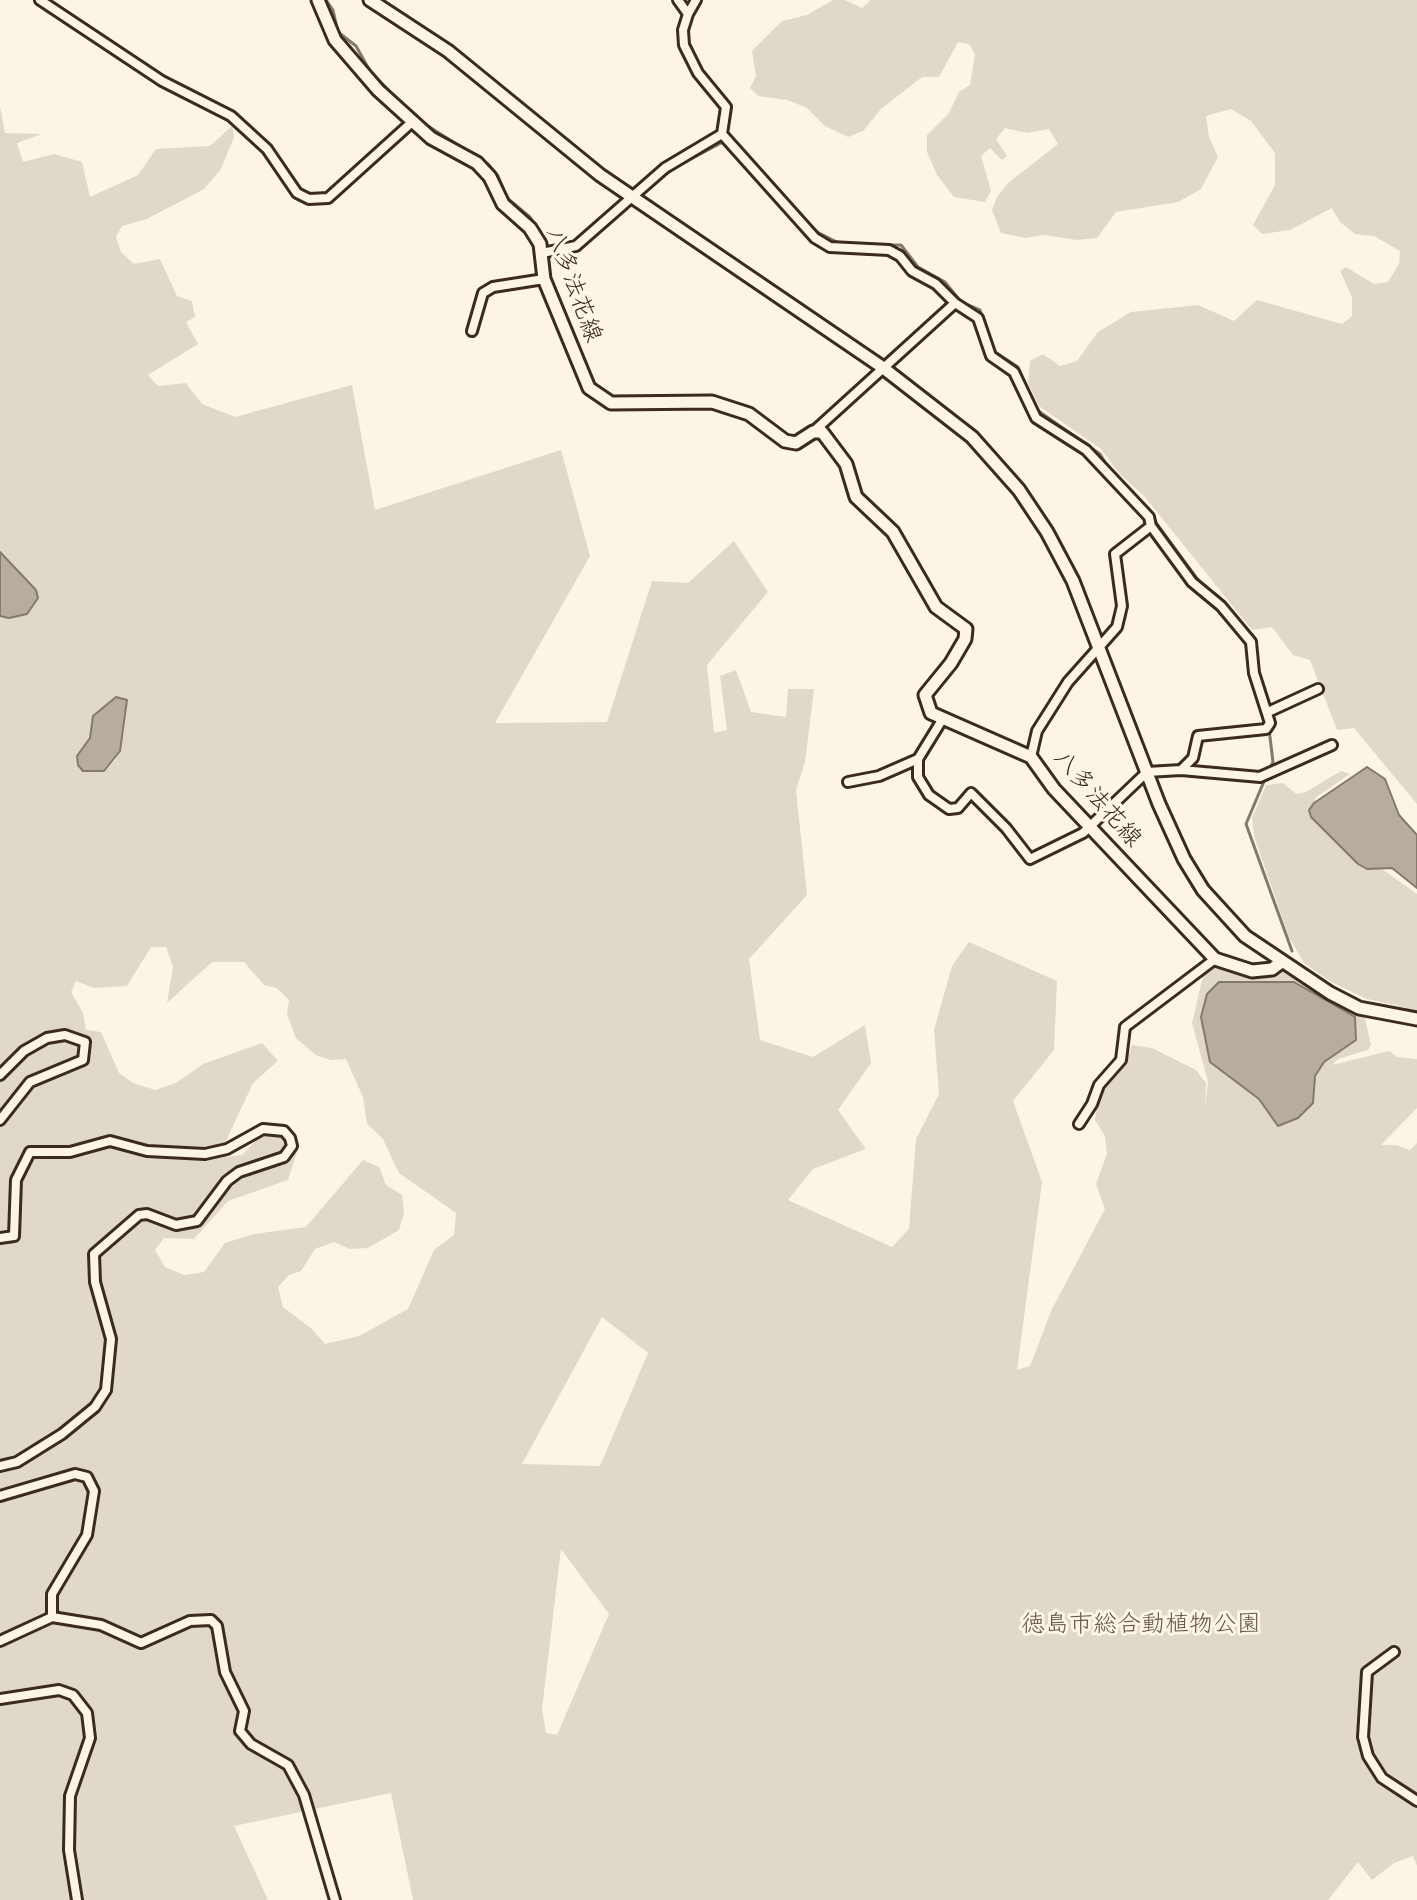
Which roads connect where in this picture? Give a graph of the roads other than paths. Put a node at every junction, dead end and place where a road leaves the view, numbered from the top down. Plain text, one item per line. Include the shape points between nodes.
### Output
1 (40, 0) edge
2 (318, 0) edge
3 (370, 0) edge
4 (678, 0) edge
5 (696, 0) edge
6 (688, 14) junction
7 (411, 123) junction
8 (722, 134) junction
9 (630, 196) junction
10 (542, 253) junction
11 (544, 279) junction
12 (955, 303) junction
13 (472, 331) dead end
14 (882, 367) junction
15 (813, 432) junction
16 (1151, 526) junction
17 (1100, 647) junction
18 (1318, 689) dead end
19 (1268, 712) junction
20 (942, 720) junction
21 (1332, 745) dead end
22 (1031, 757) junction
23 (918, 759) junction
24 (1181, 770) junction
25 (1147, 772) junction
26 (848, 782) dead end
27 (1091, 826) junction
28 (1215, 959) junction
29 (1280, 963) junction
30 (1417, 1019) edge
31 (0, 1075) edge
32 (0, 1120) edge
33 (1079, 1124) dead end
34 (0, 1238) edge
35 (0, 1466) edge
36 (0, 1496) edge
37 (52, 1617) junction
38 (0, 1641) edge
39 (1394, 1652) dead end
40 (0, 1699) edge
41 (1417, 1801) edge
42 (77, 1900) edge
43 (335, 1900) edge

1 - 7 street via 162,81 231,116 260,141 297,193 309,199 328,198
2 - 7 main road, 八多法花線 via 335,40
3 - 9 main road, 八多法花線 via 448,51
4 - 6 street
5 - 6 street
6 - 8 street via 684,45 698,73 724,101
7 - 10 main road, 八多法花線 via 477,163 503,204 530,228
8 - 9 street
8 - 12 street via 815,238 848,251 889,250
9 - 10 street via 576,246
9 - 14 main road, 八多法花線
10 - 11 main road, 八多法花線
11 - 13 street via 483,293
11 - 15 main road, 八多法花線 via 589,388 611,403 712,402 749,414 785,441 796,443
12 - 14 street
12 - 16 street via 978,318 991,356 1014,372 1036,418 1086,450 1149,517
14 - 15 street
14 - 17 main road, 八多法花線 via 972,437 1019,490 1047,532
15 - 20 main road via 822,432 846,464 856,497 893,532 936,607 966,629 951,663 925,695 931,713
16 - 17 street via 1115,554 1122,606 1117,627
16 - 19 street via 1192,582 1251,642 1254,673
17 - 22 street via 1042,722
17 - 25 main road, 八多法花線
18 - 19 street
19 - 24 street via 1266,729 1198,736 1193,758
20 - 22 main road, 八多法花線
20 - 23 street
21 - 24 street via 1260,777
22 - 27 main road, 八多法花線
23 - 26 street
23 - 27 street via 918,777 929,795 949,809 958,808 971,793 1030,859
24 - 25 street
25 - 27 street
25 - 29 main road, 八多法花線 via 1203,890 1245,936
27 - 28 main road, 八多法花線
28 - 29 main road, 八多法花線 via 1252,971
28 - 33 street via 1125,1027 1121,1060 1099,1085
29 - 30 main road, 八多法花線 via 1359,1008
31 - 32 street via 24,1051 47,1038 65,1035 85,1042 83,1060 30,1082
34 - 35 street via 14,1236 16,1180 30,1152 70,1152 110,1141 147,1151 205,1154 227,1149 263,1129 284,1131 290,1138 292,1146 284,1157 239,1172 197,1221 176,1225 139,1215 94,1254 95,1282 111,1339 106,1390 95,1407 62,1434 17,1462
36 - 37 street via 75,1474 92,1482 87,1535 52,1594
37 - 38 street
37 - 43 street via 101,1625 141,1643 190,1621 211,1620 217,1626 225,1672 244,1711 240,1731 251,1744 288,1765 313,1822
39 - 41 street via 1367,1672 1363,1737 1382,1778
40 - 42 street via 59,1690 73,1695 87,1713 90,1738 70,1796 69,1850

